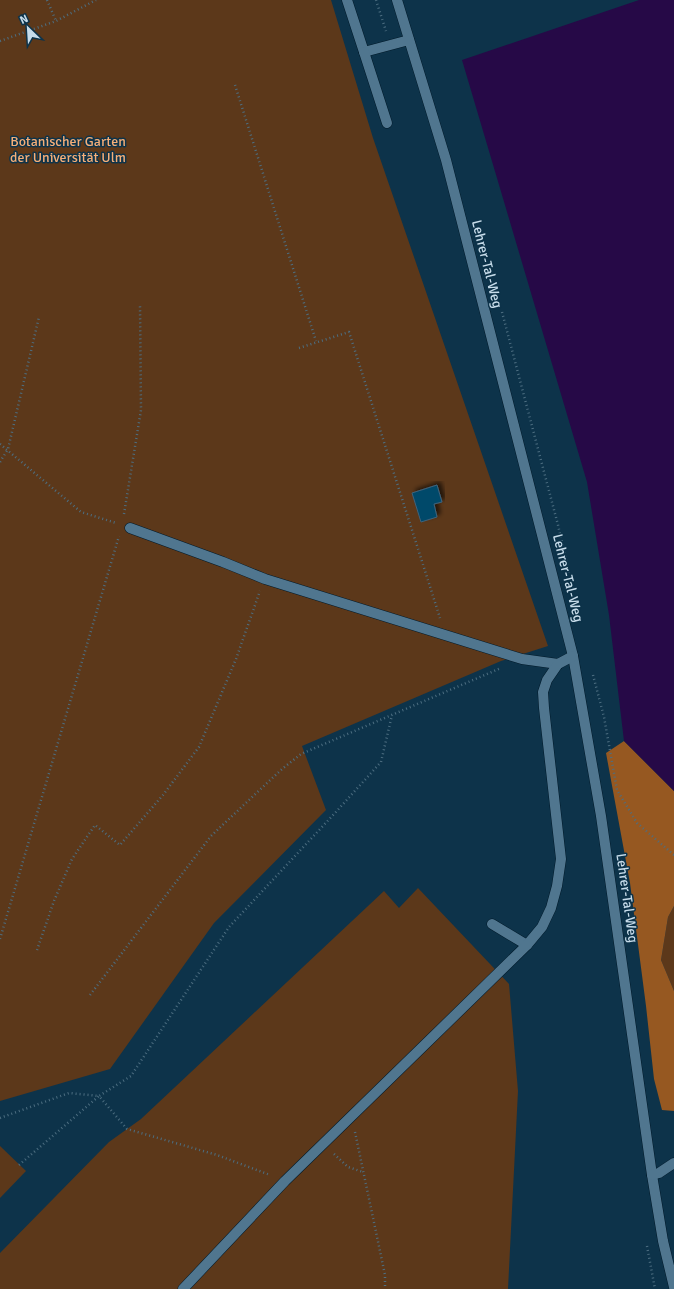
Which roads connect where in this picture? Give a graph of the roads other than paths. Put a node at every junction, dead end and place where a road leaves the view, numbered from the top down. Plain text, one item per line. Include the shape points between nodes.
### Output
1 (347, 0) edge
2 (397, 0) edge
3 (409, 40) junction
4 (364, 52) junction
5 (386, 123) dead end
6 (126, 527) road end
7 (573, 656) junction
8 (558, 664) junction
9 (492, 924) dead end
10 (527, 944) junction
11 (674, 1163) edge
12 (652, 1175) junction
13 (674, 1287) edge
14 (183, 1289) edge

1 - 4 street
2 - 3 street, Lehrer-Tal-Weg
3 - 4 street
3 - 7 street, Lehrer-Tal-Weg via 446,160
4 - 5 street
6 - 8 street via 265,579 522,659
7 - 8 street
7 - 12 street, Lehrer-Tal-Weg via 601,816
8 - 10 street via 547,680 544,708 561,859 551,908 542,927
9 - 10 street
10 - 14 street via 285,1181
11 - 12 street
12 - 13 street, Lehrer-Tal-Weg

